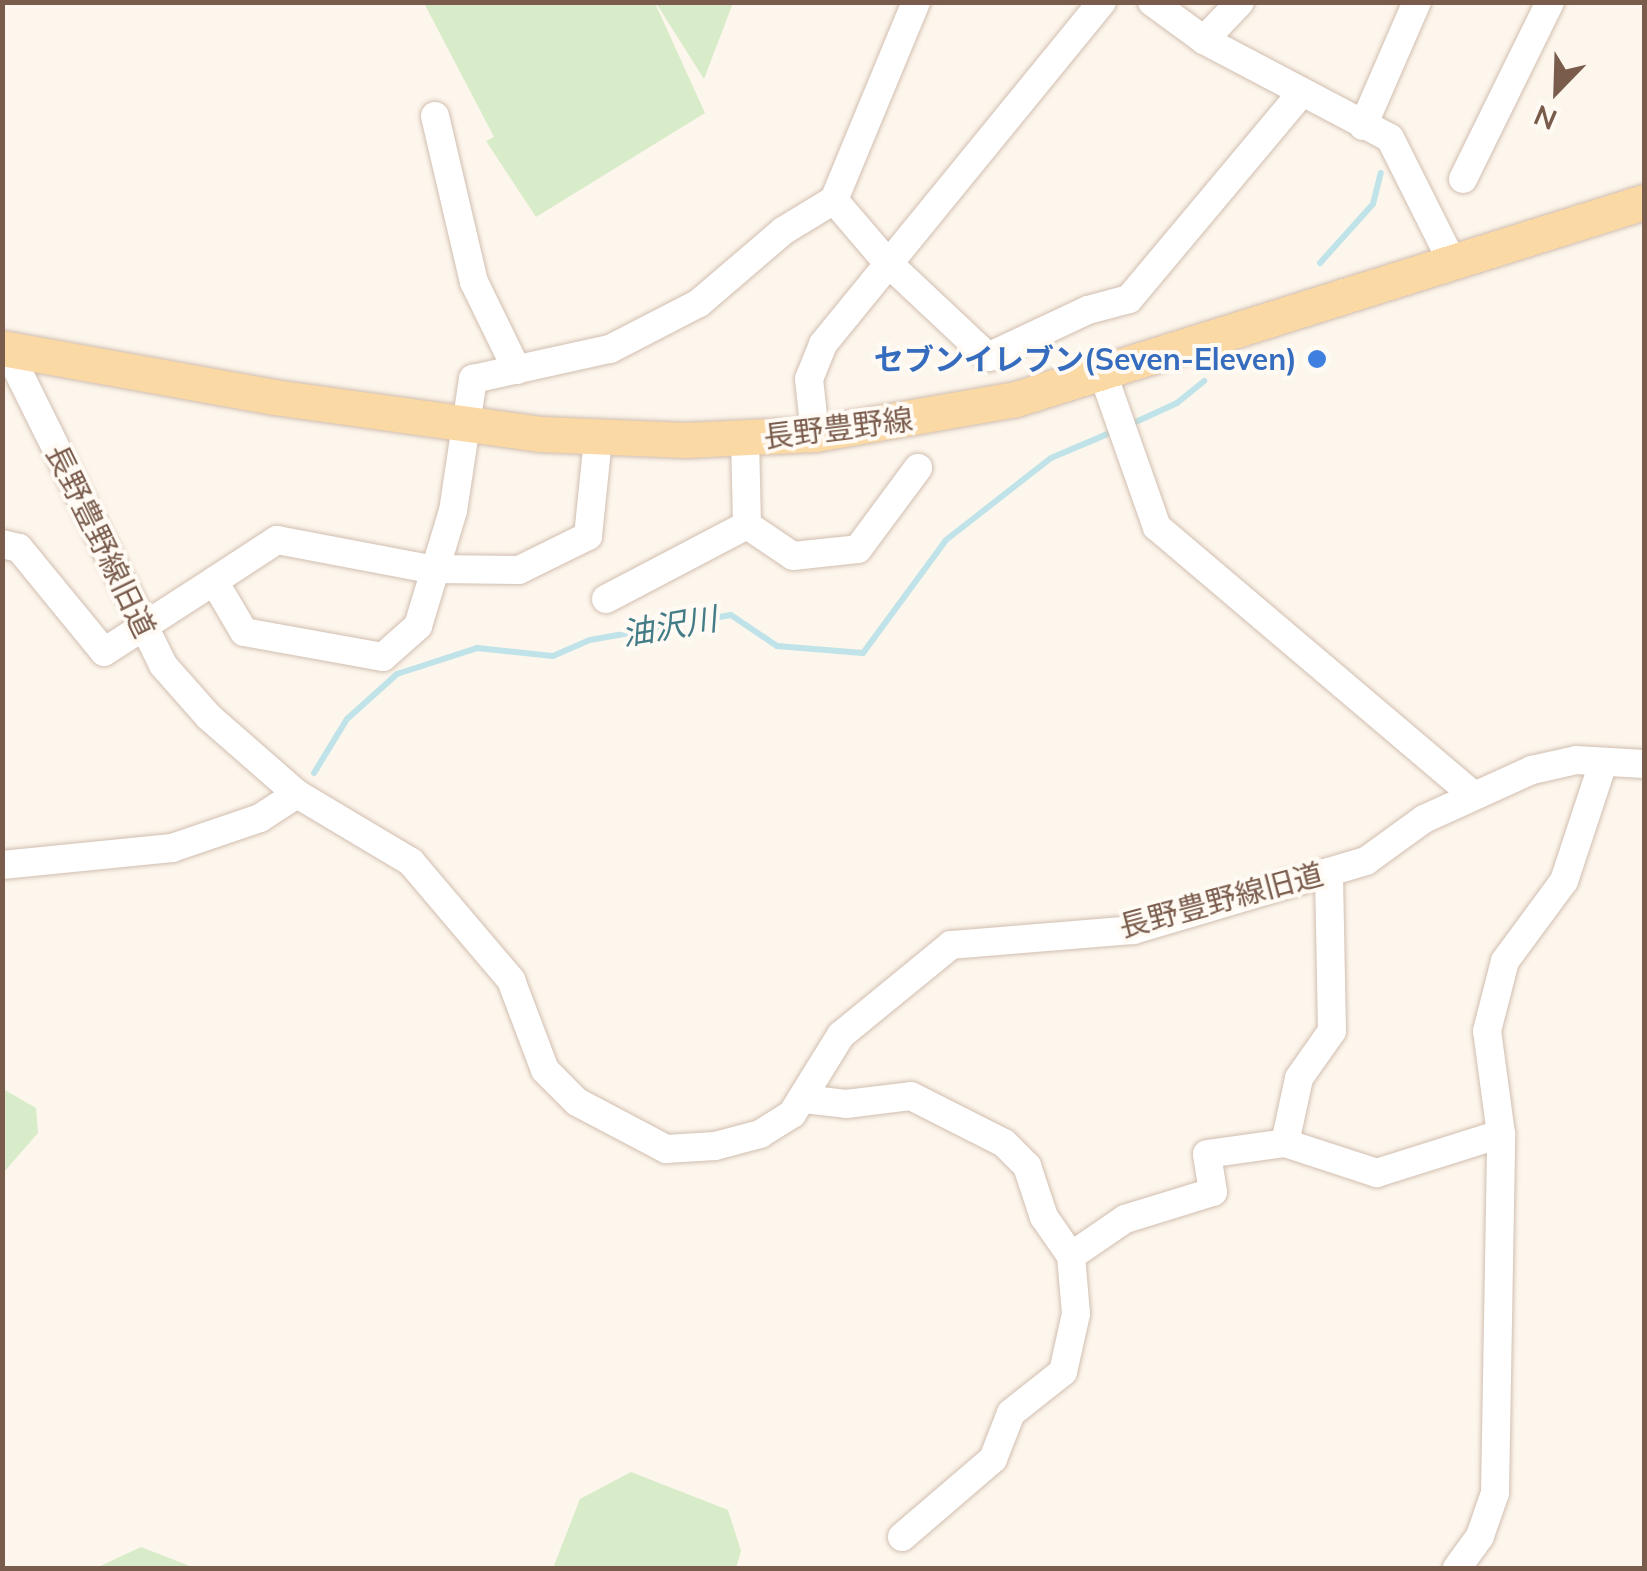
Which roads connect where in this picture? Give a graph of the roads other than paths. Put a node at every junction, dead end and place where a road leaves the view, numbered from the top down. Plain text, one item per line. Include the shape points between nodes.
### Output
1 (916, 2) edge
2 (1102, 2) edge
3 (1152, 2) edge
4 (1240, 2) edge
5 (1417, 2) edge
6 (1550, 2) edge
7 (1204, 40) junction
8 (1302, 93) junction
9 (435, 116) dead end
10 (1364, 126) junction
11 (1463, 179) dead end
12 (834, 200) junction
13 (1644, 202) edge
14 (1450, 258) junction
15 (888, 262) junction
16 (4, 345) edge
17 (516, 370) junction
18 (1108, 388) junction
19 (469, 426) junction
20 (815, 434) junction
21 (745, 438) junction
22 (598, 439) junction
23 (918, 468) dead end
24 (747, 525) junction
25 (2, 544) edge
26 (431, 569) junction
27 (214, 581) junction
28 (606, 599) dead end
29 (142, 632) junction
30 (1602, 763) junction
31 (1644, 764) edge
32 (297, 794) junction
33 (1472, 794) junction
34 (2, 865) edge
35 (1329, 872) junction
36 (804, 1099) junction
37 (1501, 1134) junction
38 (1286, 1143) junction
39 (1071, 1256) junction
40 (902, 1537) dead end
41 (1457, 1568) edge

1 - 12 street
2 - 15 street
3 - 7 street
4 - 7 street
5 - 10 street
6 - 11 street
7 - 8 street
8 - 10 street
8 - 15 street via 1130,300 1088,310 988,357
9 - 17 street via 474,282
10 - 14 street via 1390,138
12 - 15 street
12 - 17 street via 783,231 698,303 610,349
13 - 14 main road, 長野豊野線
14 - 18 main road, 長野豊野線
15 - 20 street via 816,362 809,379
16 - 19 main road, 長野豊野線
16 - 29 street, 長野豊野線旧道
17 - 19 street via 473,380
18 - 20 main road, 長野豊野線
18 - 33 street via 1157,527 1188,560
19 - 22 main road, 長野豊野線
19 - 26 street via 453,511
20 - 21 main road, 長野豊野線
21 - 22 main road, 長野豊野線
21 - 24 street
22 - 26 street via 588,536 519,570
23 - 24 street via 858,549 793,556
24 - 28 street
25 - 29 street via 19,548 104,652
26 - 27 street via 277,540
26 - 27 street via 418,626 383,657 244,632
27 - 29 street
29 - 32 street, 長野豊野線旧道 via 209,717
30 - 31 street, 長野豊野線旧道
30 - 33 street, 長野豊野線旧道 via 1576,760 1532,770
30 - 37 street via 1564,881 1505,961 1487,1031
32 - 34 street via 260,818 172,848
32 - 36 street, 長野豊野線旧道 via 411,862 511,980 545,1070 577,1102 666,1149 760,1134
33 - 35 street, 長野豊野線旧道 via 1366,861
35 - 36 street, 長野豊野線旧道 via 1132,930 950,945 841,1036
35 - 38 street via 1332,1031 1299,1078
36 - 39 street via 846,1104 911,1096 1004,1143 1027,1166 1044,1217
37 - 38 street via 1378,1173
37 - 41 street via 1494,1493 1480,1536
38 - 39 street via 1207,1154 1213,1192 1125,1219
39 - 40 street via 1076,1314 1062,1372 1011,1412 994,1460

